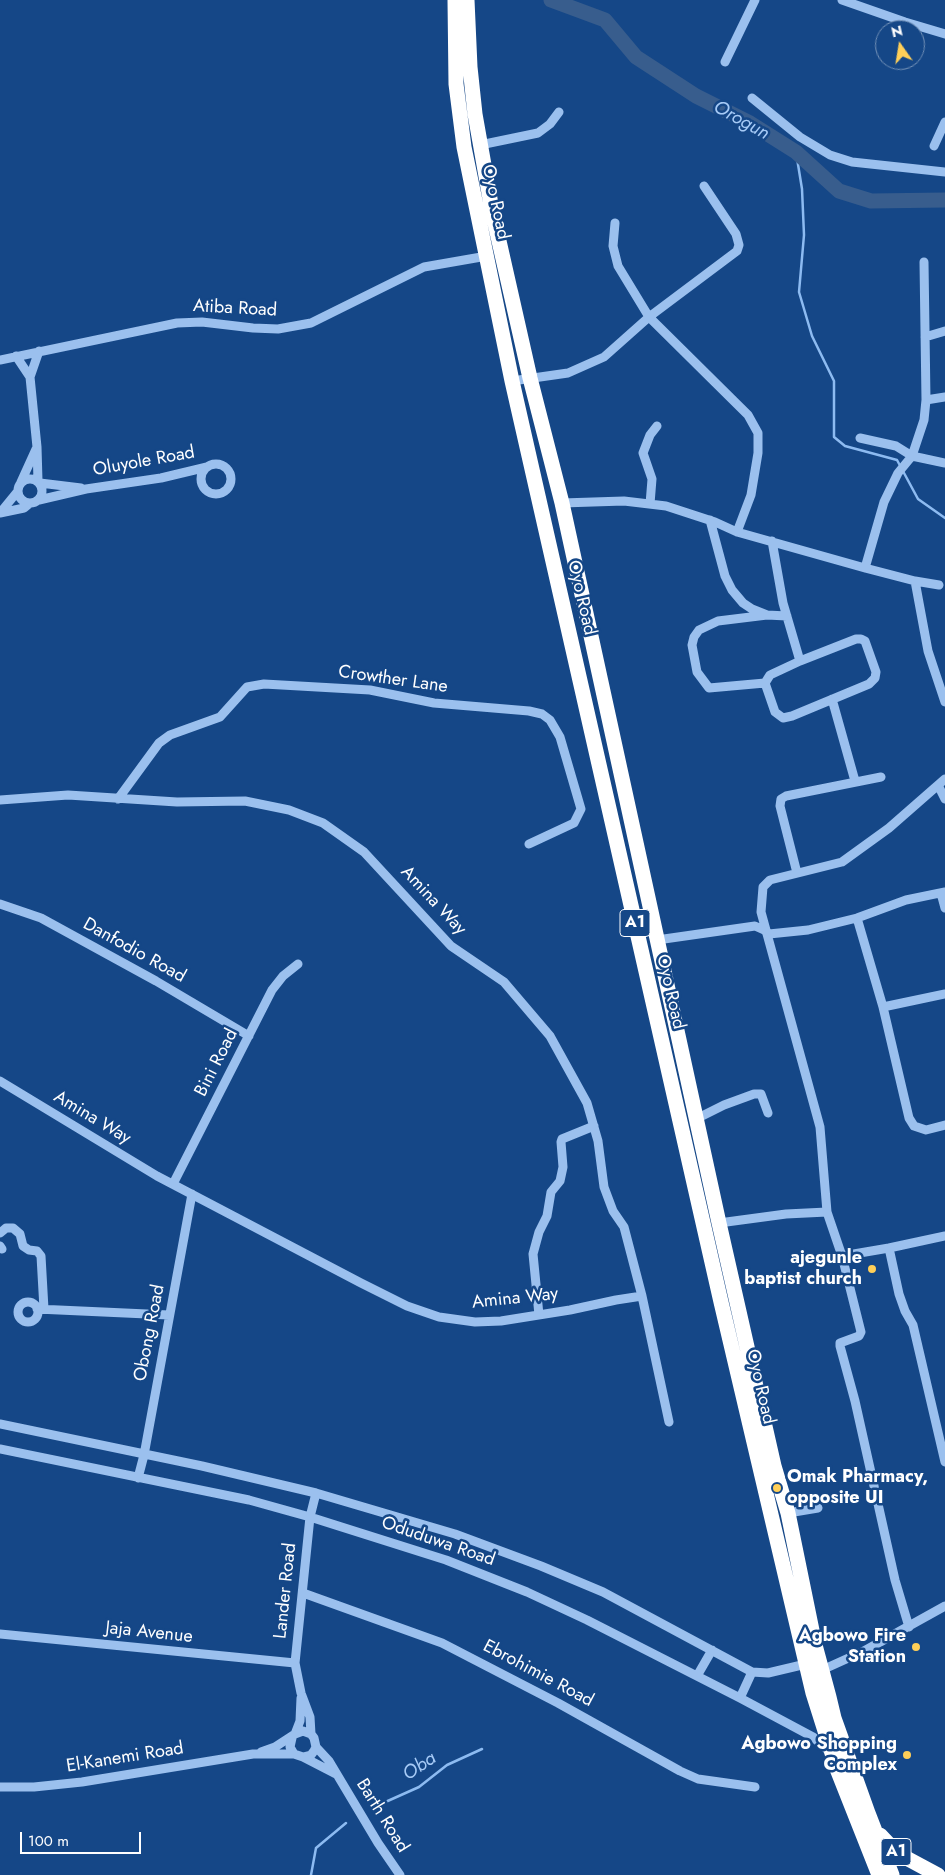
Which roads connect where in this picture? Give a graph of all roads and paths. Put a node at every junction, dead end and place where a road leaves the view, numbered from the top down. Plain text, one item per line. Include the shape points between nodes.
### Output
1 (454, 0) edge
2 (467, 0) edge
3 (755, 0) edge
4 (842, 0) edge
5 (945, 34) edge
6 (726, 62) dead end
7 (752, 98) dead end
8 (559, 112) dead end
9 (468, 114) junction
10 (945, 122) edge
11 (480, 145) junction
12 (934, 146) dead end
13 (945, 172) edge
14 (704, 186) dead end
15 (615, 223) dead end
16 (487, 256) junction
17 (924, 262) dead end
18 (649, 318) junction
19 (945, 331) edge
20 (925, 336) junction
21 (39, 352) junction
22 (16, 356) junction
23 (0, 360) edge
24 (30, 377) junction
25 (530, 378) junction
26 (512, 381) junction
27 (945, 397) edge
28 (926, 400) junction
29 (657, 426) dead end
30 (860, 438) dead end
31 (38, 447) junction
32 (912, 456) junction
33 (945, 463) edge
34 (207, 467) dead end
35 (21, 482) junction
36 (39, 482) junction
37 (86, 489) junction
38 (18, 491) junction
39 (34, 502) junction
40 (562, 504) junction
41 (650, 504) junction
42 (0, 513) edge
43 (710, 520) junction
44 (737, 532) junction
45 (772, 541) junction
46 (865, 568) junction
47 (915, 581) junction
48 (939, 585) dead end
49 (768, 615) junction
50 (787, 616) junction
51 (800, 661) junction
52 (765, 683) junction
53 (832, 699) junction
54 (945, 702) edge
55 (881, 776) dead end
56 (855, 781) junction
57 (942, 782) edge
58 (118, 799) junction
59 (945, 799) edge
60 (0, 800) edge
61 (529, 844) dead end
62 (797, 874) junction
63 (943, 892) edge
64 (0, 904) edge
65 (945, 908) edge
66 (857, 918) junction
67 (769, 934) junction
68 (657, 940) junction
69 (298, 964) dead end
70 (945, 994) edge
71 (883, 1007) junction
72 (249, 1036) junction
73 (0, 1082) edge
74 (768, 1113) dead end
75 (696, 1119) junction
76 (945, 1125) edge
77 (594, 1126) junction
78 (174, 1184) junction
79 (192, 1194) junction
80 (827, 1212) junction
81 (719, 1223) junction
82 (0, 1232) edge
83 (945, 1236) edge
84 (889, 1248) junction
85 (842, 1256) junction
86 (642, 1296) junction
87 (170, 1315) junction
88 (539, 1315) junction
89 (744, 1334) junction
90 (729, 1338) junction
91 (669, 1422) dead end
92 (0, 1424) edge
93 (0, 1449) edge
94 (144, 1455) junction
95 (945, 1462) edge
96 (138, 1478) junction
97 (316, 1494) junction
98 (818, 1508) dead end
99 (788, 1513) junction
100 (310, 1517) junction
101 (303, 1593) junction
102 (945, 1606) edge
103 (909, 1627) junction
104 (0, 1634) edge
105 (712, 1650) junction
106 (295, 1663) junction
107 (806, 1664) junction
108 (822, 1670) junction
109 (752, 1672) junction
110 (697, 1676) junction
111 (301, 1693) junction
112 (740, 1698) junction
113 (829, 1698) junction
114 (828, 1720) junction
115 (311, 1734) junction
116 (293, 1736) junction
117 (316, 1747) junction
118 (253, 1754) junction
119 (832, 1754) junction
120 (298, 1756) junction
121 (336, 1774) junction
122 (0, 1787) edge
123 (755, 1787) dead end
124 (868, 1813) junction
125 (400, 1875) edge
126 (879, 1875) edge
127 (892, 1875) edge
128 (938, 1875) edge

1 - 9 highway, Oyo Road / A1 via 456,84
2 - 9 highway, Oyo Road / A1
3 - 6 street
4 - 5 street
7 - 13 street via 800,137 830,155 852,162
8 - 11 street via 538,133
9 - 11 highway, Oyo Road / A1
9 - 16 highway, Oyo Road / A1 via 472,192
10 - 12 street
11 - 25 highway, Oyo Road / A1
14 - 18 street via 736,234 737,251
15 - 18 street via 613,246 618,266
16 - 21 street, Atiba Road via 424,267 310,323 278,329 177,323
16 - 26 highway, Oyo Road / A1
17 - 20 street
18 - 25 street via 604,357 568,372
18 - 44 street via 748,414 758,433 751,494
19 - 20 street
20 - 28 street
21 - 22 street, Atiba Road
21 - 24 street
22 - 23 street, Atiba Road
22 - 24 street
24 - 31 street
25 - 26 street
25 - 40 highway, Oyo Road / A1
26 - 90 highway, Oyo Road / A1
27 - 28 street
28 - 32 street via 922,429
29 - 41 street via 643,453 652,479
30 - 32 street via 896,446
31 - 35 street
31 - 36 street
32 - 33 street
32 - 46 street via 898,473 888,494
34 - 37 street, Oluyole Road via 161,478
35 - 36 street via 32,478
35 - 38 street
36 - 37 street, Oluyole Road
36 - 39 street via 43,488 42,495
37 - 39 street, Oluyole Road
38 - 39 street via 21,500
38 - 42 street
39 - 42 street, Oluyole Road via 24,508
40 - 41 street via 624,501
40 - 68 highway, Oyo Road / A1
41 - 43 street
43 - 44 street
43 - 49 street via 732,590 743,603
44 - 45 street
45 - 46 street
45 - 50 street
46 - 47 street
47 - 48 street
47 - 54 street via 928,651
49 - 50 street
49 - 52 street via 718,621 699,630 692,645 698,672 708,688
50 - 51 street
51 - 52 street via 770,675
51 - 53 street via 856,639 865,641 876,672 875,678
52 - 53 street via 775,712 783,718
53 - 56 street
55 - 56 street
56 - 62 street via 781,799
57 - 59 street
57 - 62 street via 889,828 842,862
58 - 60 street, Amina Way via 68,795
58 - 61 street, Crowther Lane via 159,743 170,735 220,717 247,687 264,684 370,690 434,702 542,714 550,720 560,737 581,809 574,823
58 - 77 street, Amina Way via 245,801 289,810 323,823 364,852 451,946 504,982 550,1036 588,1103
62 - 67 street via 770,880 764,888 762,912
63 - 65 street
63 - 66 street via 906,900
64 - 72 street, Danfodio Road via 41,918
66 - 67 street via 808,930
66 - 71 street
67 - 68 street via 755,926
67 - 80 street via 820,1127
68 - 75 highway, Oyo Road / A1
69 - 72 street, Bini Road via 272,990
70 - 71 street
71 - 76 street via 909,1118 914,1126 926,1130
72 - 78 street, Bini Road
73 - 78 street, Amina Way
74 - 75 street via 761,1094 754,1094
75 - 81 highway, Oyo Road / A1
77 - 86 street, Amina Way via 604,1187 613,1212 624,1227
77 - 88 street via 561,1142 563,1167 560,1180 551,1192 547,1216 533,1254
78 - 79 street, Amina Way
79 - 87 street, Obong Road
79 - 88 street, Amina Way via 415,1309 475,1322
80 - 81 street
80 - 85 street
81 - 89 highway, Oyo Road / A1
82 - 87 street via 13,1228 20,1234 23,1246 41,1256 41,1309
83 - 84 street
84 - 85 street
84 - 95 street via 899,1294 913,1325
85 - 103 street via 860,1336 840,1343 840,1346
86 - 88 street, Amina Way
86 - 91 street, Amina Way
87 - 94 street, Obong Road
89 - 90 highway
89 - 99 highway, Oyo Road / A1
90 - 107 highway, Oyo Road / A1
92 - 94 street, Oduduwa Road
93 - 96 street, Oduduwa Road
94 - 96 street, Obong Road
94 - 97 street, Oduduwa Road
96 - 100 street, Oduduwa Road via 249,1500
97 - 100 street, Lander Road
97 - 105 street, Oduduwa Road via 455,1534 540,1566 603,1592
98 - 99 street
99 - 108 highway, Oyo Road / A1
100 - 101 street, Lander Road
100 - 110 street, Oduduwa Road via 446,1560 527,1592
101 - 106 street, Lander Road
101 - 123 street, Ebrohimie Road via 442,1643 698,1779
102 - 103 street
103 - 108 street
104 - 106 street, Jaja Avenue
105 - 109 street, Oduduwa Road
105 - 110 street
106 - 111 street, Lander Road
107 - 109 street via 768,1673
107 - 113 highway via 812,1670 822,1695
107 - 114 highway, Oyo Road / A1
108 - 113 highway, Oyo Road / A1
109 - 112 street
110 - 112 street, Oduduwa Road
111 - 115 street, Lander Road via 310,1717
111 - 116 street, Lander Road via 300,1721
112 - 119 street, Oduduwa Road via 820,1742
113 - 114 highway, Oyo Road / A1
114 - 119 highway, Oyo Road / A1
114 - 124 highway, Oyo Road / A1
115 - 116 street via 303,1731
115 - 117 street
116 - 118 street, El-Kanemi Road
116 - 120 street via 290,1746
117 - 120 street via 311,1754
117 - 121 street, Barth Road
118 - 120 street, El-Kanemi Road
118 - 122 street, El-Kanemi Road via 82,1782
119 - 126 highway, Oyo Road / A1
120 - 121 street, Barth Road
121 - 125 street, Barth Road
124 - 127 highway, A1
124 - 128 highway, A1 via 893,1849 907,1860

